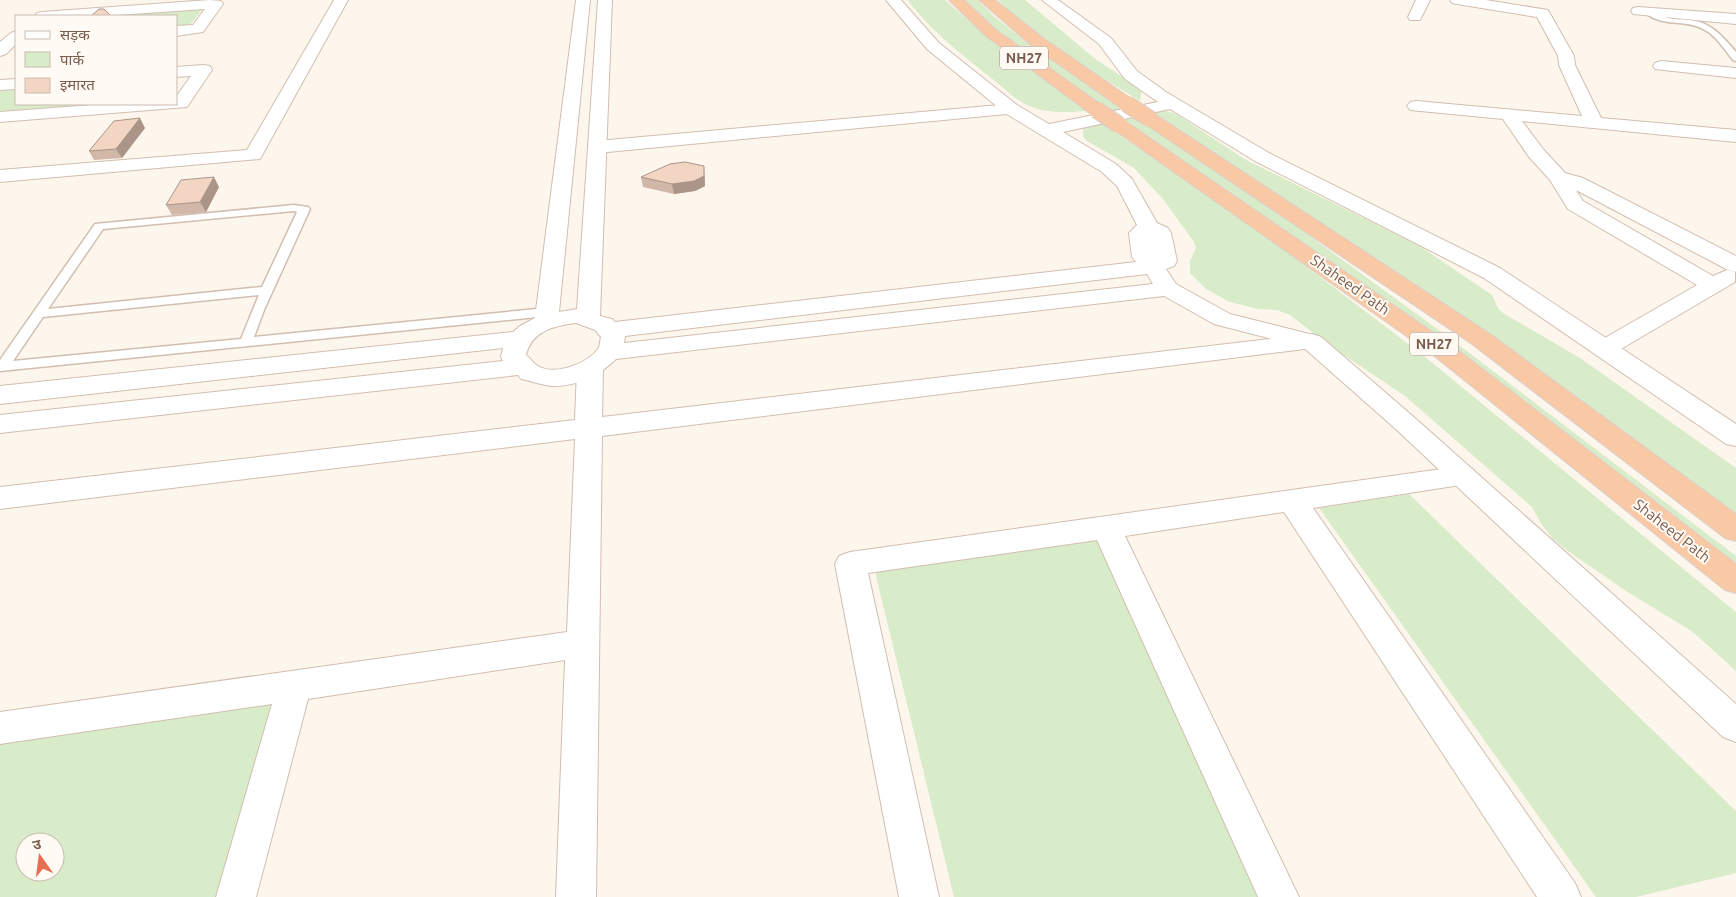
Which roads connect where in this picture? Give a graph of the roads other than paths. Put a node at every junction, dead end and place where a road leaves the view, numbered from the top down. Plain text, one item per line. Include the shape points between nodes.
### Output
1 (58, 0) edge
2 (341, 0) edge
3 (583, 0) edge
4 (605, 0) edge
5 (893, 0) edge
6 (956, 0) edge
7 (986, 0) edge
8 (1049, 0) edge
9 (1423, 0) edge
10 (1457, 0) edge
11 (1644, 11) joint
12 (41, 15) edge
13 (55, 15) edge
14 (1415, 17) dead end
15 (1736, 19) edge
16 (178, 31) edge
17 (1736, 58) edge
18 (1661, 66) dead end
19 (178, 72) edge
20 (1736, 73) edge
21 (15, 84) edge
22 (0, 85) edge
23 (178, 103) edge
24 (1173, 104) junction
25 (159, 105) edge
26 (1416, 106) dead end
27 (1011, 109) junction
28 (1508, 114) junction
29 (1123, 115) junction
30 (0, 117) edge
31 (1594, 122) junction
32 (1047, 130) junction
33 (1736, 136) edge
34 (597, 147) junction
35 (0, 176) edge
36 (1558, 177) junction
37 (1736, 265) edge
38 (1736, 271) edge
39 (1161, 278) junction
40 (1713, 285) junction
41 (267, 290) junction
42 (37, 314) junction
43 (546, 317) junction
44 (588, 318) junction
45 (520, 339) junction
46 (246, 342) junction
47 (1312, 342) junction
48 (1605, 348) junction
49 (604, 350) junction
50 (1, 367) edge
51 (519, 367) junction
52 (0, 395) edge
53 (0, 424) edge
54 (589, 428) junction
55 (1736, 437) edge
56 (1463, 476) junction
57 (0, 498) edge
58 (1292, 501) junction
59 (1106, 527) junction
60 (1736, 530) edge
61 (1736, 581) edge
62 (583, 644) junction
63 (294, 686) junction
64 (1736, 726) edge
65 (0, 728) edge
66 (236, 897) edge
67 (576, 897) edge
68 (919, 897) edge
69 (1279, 897) edge
70 (1560, 897) edge

1 - 12 street
2 - 35 street via 253,155
3 - 43 street
4 - 34 street
5 - 27 street via 933,46
6 - 29 highway, Shaheed Path / NH27, bridge via 991,33 1097,110
7 - 29 highway, Shaheed Path / NH27
8 - 24 street via 1105,41 1132,75
9 - 14 street
10 - 31 street via 1543,14 1566,56 1567,65
11 - 15 street
11 - 17 lane via 1662,20 1703,25
13 - 16 street via 216,4 198,29
18 - 20 street
19 - 23 street via 204,70
21 - 22 street
24 - 32 street
24 - 48 street via 1262,157 1492,274
25 - 30 street
26 - 28 street
27 - 32 street
27 - 34 street
28 - 31 street
28 - 36 street
29 - 60 highway, Shaheed Path / NH27, bridge via 1150,119 1481,338
29 - 61 highway, Shaheed Path / NH27 via 1441,349
31 - 33 street
32 - 39 street via 1108,168 1125,184 1149,227 1160,233 1166,261
34 - 44 street
36 - 37 street via 1576,182
36 - 40 street via 1575,205
38 - 40 street
39 - 47 street via 1222,318
39 - 49 street
40 - 48 street
41 - 42 lane
41 - 42 lane via 304,209 103,224 96,229
41 - 46 lane
42 - 50 lane
43 - 44 street
43 - 45 street
43 - 46 lane
44 - 49 street via 607,326
45 - 51 street via 515,344 514,357
45 - 52 street
46 - 50 lane
47 - 54 street
47 - 56 street
48 - 55 street
49 - 51 street via 573,375 534,375
49 - 54 street
51 - 53 street
54 - 57 street
54 - 62 street
56 - 58 street
56 - 64 street
58 - 59 street
58 - 70 street
59 - 68 street via 850,564
59 - 69 street
62 - 63 street
62 - 67 street
63 - 65 street
63 - 66 street

